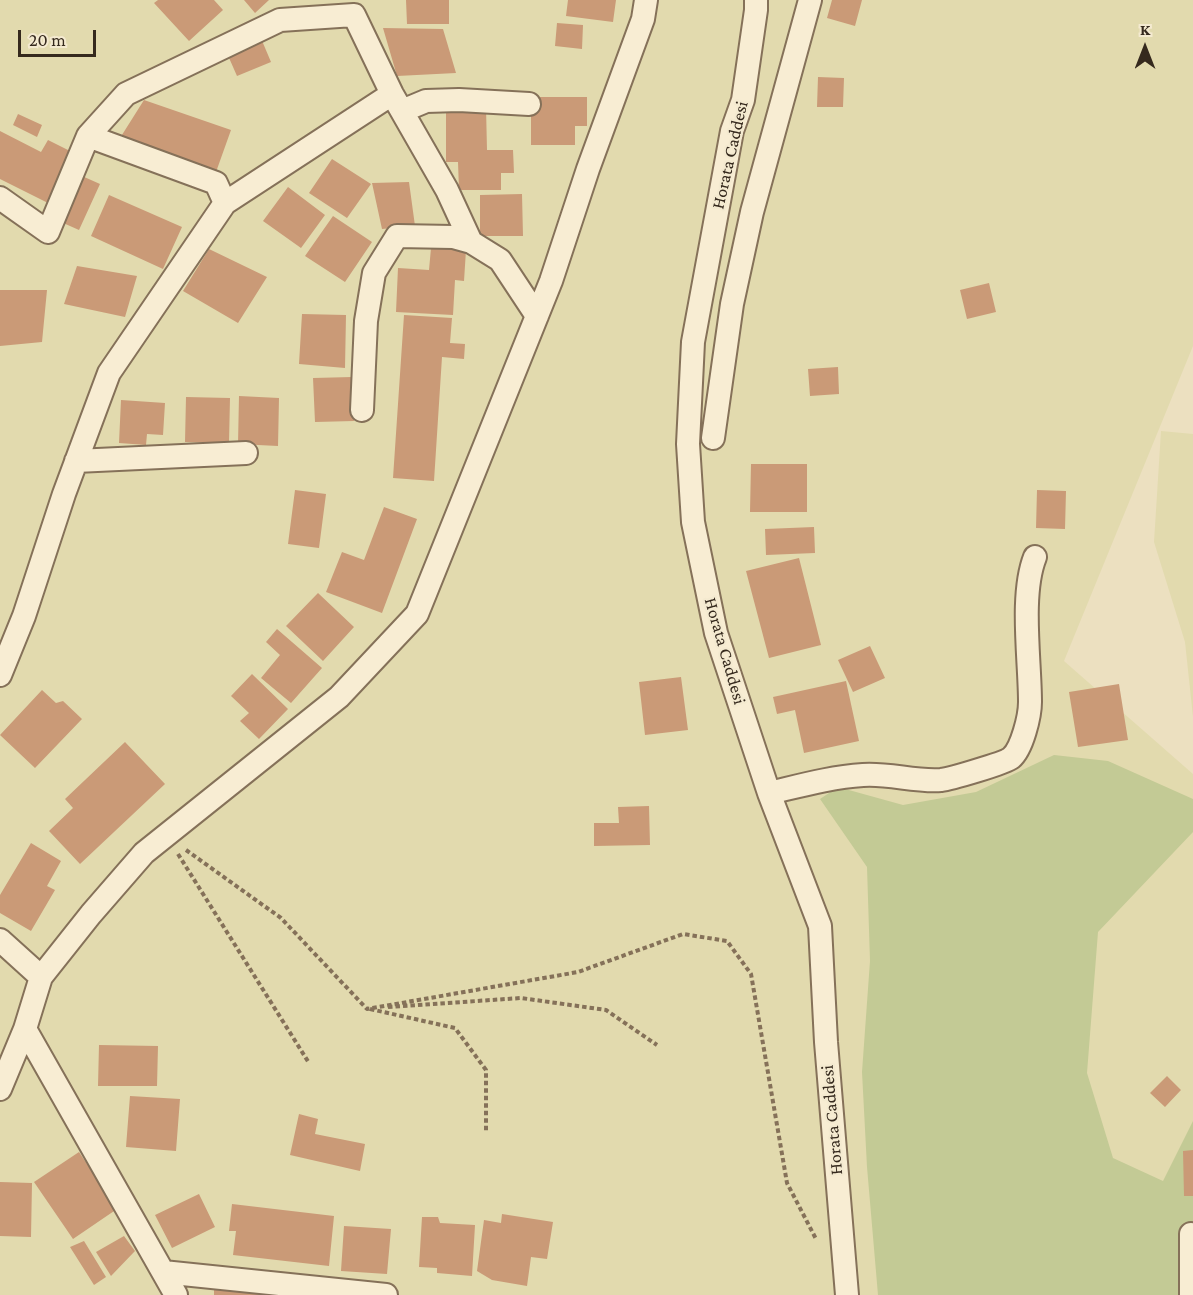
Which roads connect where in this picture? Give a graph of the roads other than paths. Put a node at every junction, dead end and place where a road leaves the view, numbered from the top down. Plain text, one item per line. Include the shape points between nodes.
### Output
1 (646, 0) edge
2 (756, 0) edge
3 (810, 0) edge
4 (356, 8) edge
5 (397, 103) junction
6 (529, 104) dead end
7 (88, 136) junction
8 (0, 198) edge
9 (225, 203) junction
10 (471, 242) junction
11 (537, 316) junction
12 (362, 410) dead end
13 (713, 438) dead end
14 (246, 453) dead end
15 (76, 461) junction
16 (1035, 557) dead end
17 (0, 675) edge
18 (768, 793) junction
19 (0, 940) edge
20 (41, 977) junction
21 (25, 1029) junction
22 (0, 1089) edge
23 (1191, 1234) dead end
24 (163, 1272) junction
25 (176, 1295) edge
26 (386, 1295) edge
27 (847, 1295) edge
28 (1191, 1295) edge

1 - 11 street via 643,19
2 - 18 street, Horata Caddesi via 743,100 732,132 693,342 688,444 693,522 716,633
3 - 13 street via 752,212 732,304
4 - 5 street
4 - 7 street via 280,20 126,94
5 - 6 street via 459,100
5 - 9 street
5 - 10 street via 447,190
7 - 8 street via 48,232
7 - 9 street via 216,183
9 - 15 street via 109,373
10 - 11 street via 500,260
10 - 12 street via 453,237 397,236 374,273 366,321
11 - 20 street via 417,614 339,697 144,853
14 - 15 street
15 - 17 street
16 - 18 street via 1026,601 1030,710 1021,742 1011,758 940,780 864,774
18 - 27 street, Horata Caddesi via 820,926
19 - 20 street
20 - 21 street
21 - 22 street
21 - 24 street
23 - 28 street
24 - 25 street
24 - 26 street

